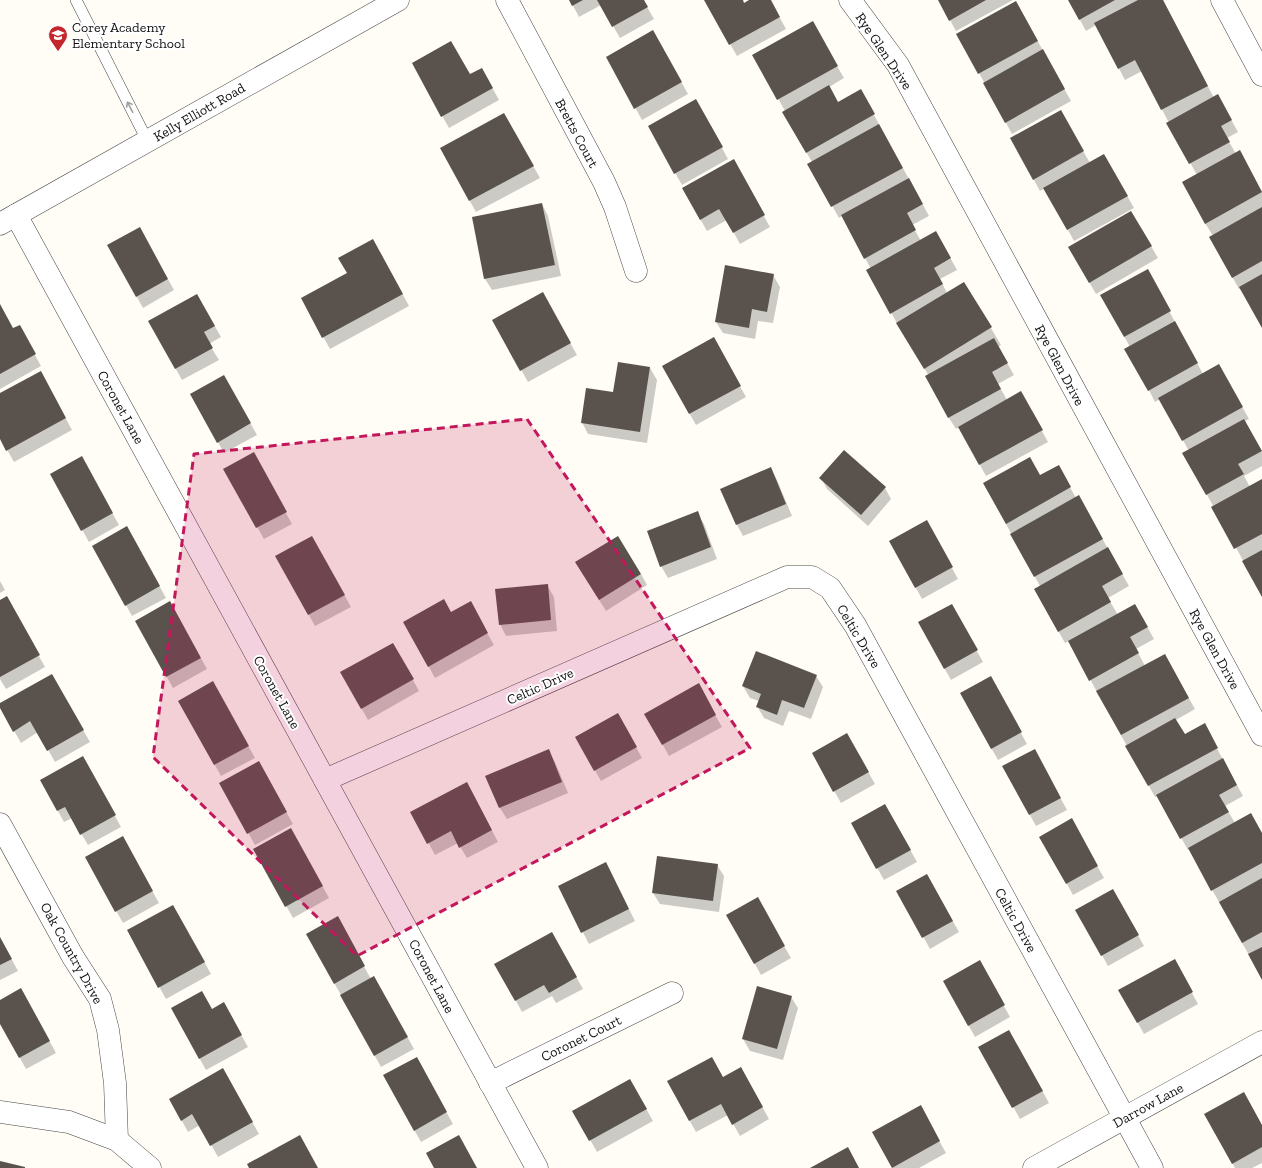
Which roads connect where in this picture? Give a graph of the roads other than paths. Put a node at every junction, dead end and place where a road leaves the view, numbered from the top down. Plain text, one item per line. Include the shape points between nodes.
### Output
1 (76, 0) edge
2 (398, 0) edge
3 (507, 0) edge
4 (850, 0) edge
5 (1222, 0) edge
6 (1262, 75) edge
7 (148, 142) junction
8 (8, 220) edge
9 (636, 271) dead end
10 (1262, 735) edge
11 (325, 780) junction
12 (0, 824) edge
13 (672, 993) dead end
14 (1262, 1042) edge
15 (490, 1083) junction
16 (0, 1112) edge
17 (1125, 1118) junction
18 (117, 1140) junction
19 (150, 1168) edge
20 (537, 1168) edge
21 (1034, 1168) edge
22 (1152, 1168) edge

7 -> 1 lane
2 - 7 street, Kelly Elliott Road
3 - 9 street, Bretts Court via 604,182
4 - 10 street, Rye Glen Drive via 898,65
5 - 6 street
7 - 8 street, Kelly Elliott Road
8 - 11 street, Coronet Lane
11 - 15 street, Coronet Lane
11 - 17 street, Celtic Drive via 787,577 812,577 830,588 855,625
12 - 18 street, Oak Country Drive via 73,957 100,999 108,1030 115,1083
13 - 15 street, Coronet Court
14 - 17 street, Darrow Lane
15 - 20 street, Coronet Lane
16 - 18 street via 69,1122
17 - 21 street, Darrow Lane
17 - 22 street, Celtic Drive
18 - 19 street

